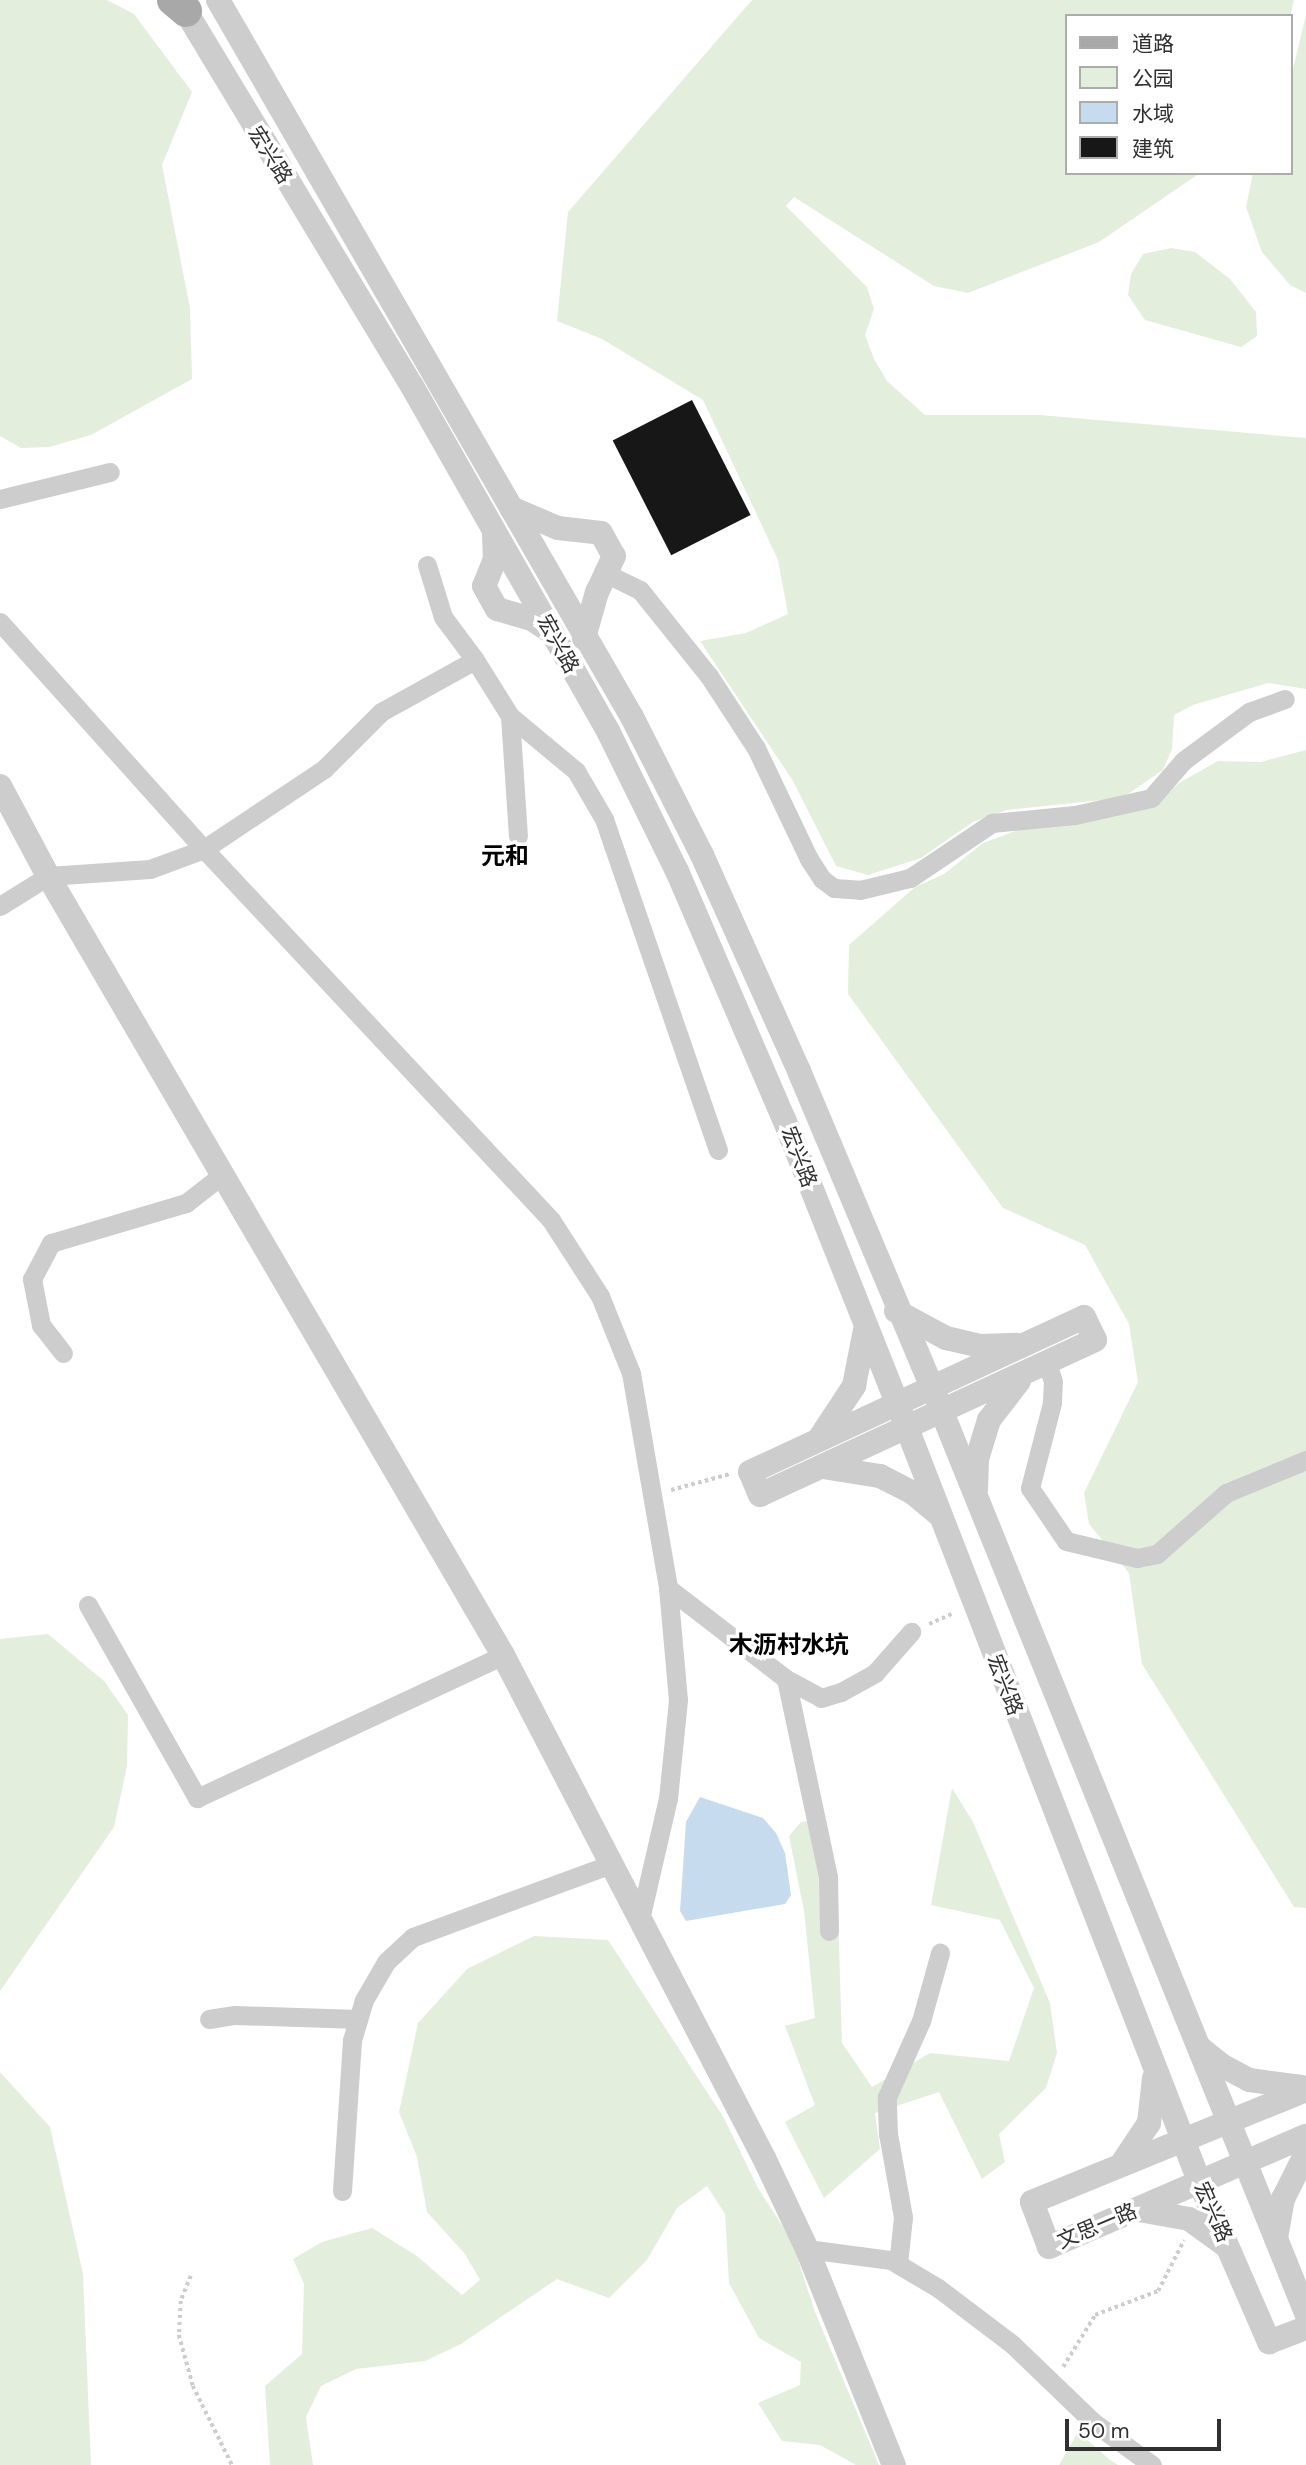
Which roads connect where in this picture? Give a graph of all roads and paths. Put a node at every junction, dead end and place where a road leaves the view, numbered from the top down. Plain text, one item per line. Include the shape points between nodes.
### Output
1 (218, 0) edge
2 (179, 4) edge
3 (110, 471) dead end
4 (0, 499) edge
5 (510, 508) junction
6 (492, 526) junction
7 (427, 565) dead end
8 (605, 573) junction
9 (0, 622) edge
10 (552, 633) junction
11 (584, 638) junction
12 (475, 660) junction
13 (1285, 699) dead end
14 (510, 716) junction
15 (0, 786) edge
16 (518, 836) dead end
17 (204, 849) junction
18 (48, 876) junction
19 (0, 906) edge
20 (718, 1150) dead end
21 (222, 1175) junction
22 (896, 1311) junction
23 (865, 1326) junction
24 (1030, 1343) junction
25 (63, 1353) dead end
26 (1041, 1366) junction
27 (930, 1390) junction
28 (896, 1405) junction
29 (942, 1412) junction
30 (907, 1428) junction
31 (818, 1455) junction
32 (1306, 1460) edge
33 (750, 1472) joint
34 (653, 1500) junction
35 (977, 1500) junction
36 (939, 1514) junction
37 (668, 1588) junction
38 (88, 1605) dead end
39 (973, 1605) junction
40 (911, 1632) joint
41 (503, 1656) junction
42 (786, 1679) junction
43 (611, 1864) junction
44 (640, 1919) junction
45 (830, 1931) dead end
46 (940, 1953) dead end
47 (209, 2019) dead end
48 (358, 2019) junction
49 (1197, 2045) junction
50 (1153, 2067) junction
51 (1306, 2088) edge
52 (1227, 2121) junction
53 (1306, 2136) edge
54 (1182, 2139) junction
55 (1306, 2153) edge
56 (1244, 2162) junction
57 (1120, 2165) junction
58 (1199, 2181) junction
59 (342, 2191) dead end
60 (1135, 2210) junction
61 (1189, 2219) junction
62 (1276, 2239) junction
63 (807, 2249) junction
64 (1228, 2249) junction
65 (898, 2264) junction
66 (191, 2276) dead end
67 (1306, 2313) edge
68 (1306, 2328) edge
69 (1053, 2384) junction
70 (232, 2465) edge
71 (894, 2465) edge
72 (1152, 2465) edge

1 - 5 street, 宏兴路
2 - 6 street, 宏兴路
3 - 4 street
5 - 8 street via 558,528 601,533 614,556
5 - 11 street, 宏兴路
6 - 10 street, 宏兴路
6 - 10 street via 495,559 484,586 497,610 532,619
7 - 12 street via 443,617
8 - 11 street
8 - 13 street via 640,590 709,676 756,748 809,859 821,879 834,888 860,890 910,878 992,823 1075,815 1150,799 1183,761 1238,720
9 - 17 street
10 - 23 street, 宏兴路 via 677,871 784,1119
11 - 22 street, 宏兴路 via 632,717 702,855 799,1071
12 - 14 street
12 - 17 street via 381,712 324,769
14 - 16 street
14 - 20 street via 576,771 604,819
15 - 18 street
17 - 18 street via 150,869
17 - 34 street via 551,1220 600,1296 631,1373
18 - 19 street
18 - 21 street
21 - 25 street via 186,1203 51,1243 32,1279 41,1325
21 - 41 street
22 - 24 street via 928,1331 964,1343 997,1347
22 - 27 street, 宏兴路
23 - 28 street, 宏兴路
23 - 31 street via 854,1386
24 - 26 street via 1084,1317 1095,1340
24 - 27 street
26 - 29 street
26 - 32 street via 1053,1381 1052,1403 1030,1488 1066,1541 1137,1558 1157,1554 1226,1493
26 - 35 street via 1009,1391 989,1420 977,1460
27 - 28 street
27 - 29 street, 宏兴路
28 - 30 street, 宏兴路
28 - 31 street
29 - 30 street
29 - 35 street, 宏兴路
30 - 31 street
30 - 36 street, 宏兴路
31 - 33 street via 760,1495
31 - 36 street via 880,1476 912,1492
33 - 34 path via 681,1484
34 - 37 street
35 - 49 street, 宏兴路
36 - 39 street, 宏兴路
37 - 42 street
37 - 44 street via 678,1700 668,1798
38 - 41 street via 197,1798
39 - 40 path
39 - 50 street, 宏兴路
40 - 42 street via 876,1673 841,1692 821,1698
41 - 43 street
42 - 45 street via 818,1816 828,1877
43 - 44 street
43 - 48 street via 413,1937 386,1962
44 - 63 street
46 - 65 street via 921,2021 887,2096 888,2134 903,2217
47 - 48 street via 234,2015
48 - 59 street via 352,2040
49 - 51 street via 1249,2080
49 - 52 street, 宏兴路
50 - 54 street, 宏兴路
50 - 57 street via 1155,2095 1149,2123
51 - 52 street, 文思一路
52 - 54 street, 文思一路
52 - 56 street, 宏兴路
53 - 56 street, 文思一路
54 - 57 street, 文思一路
54 - 58 street, 宏兴路
55 - 62 street via 1283,2199
56 - 58 street, 文思一路
56 - 62 street, 宏兴路
57 - 60 street, 文思一路 via 1032,2202 1049,2247
58 - 60 street, 文思一路
58 - 64 street, 宏兴路
60 - 61 street
61 - 64 street
61 - 69 path via 1185,2238 1158,2291 1096,2315
62 - 67 street, 宏兴路
63 - 65 street via 850,2252
63 - 71 street
64 - 68 street, 宏兴路 via 1269,2342
65 - 69 street via 1012,2344
66 - 70 path via 181,2301 179,2335 193,2386
69 - 72 street via 1093,2422

